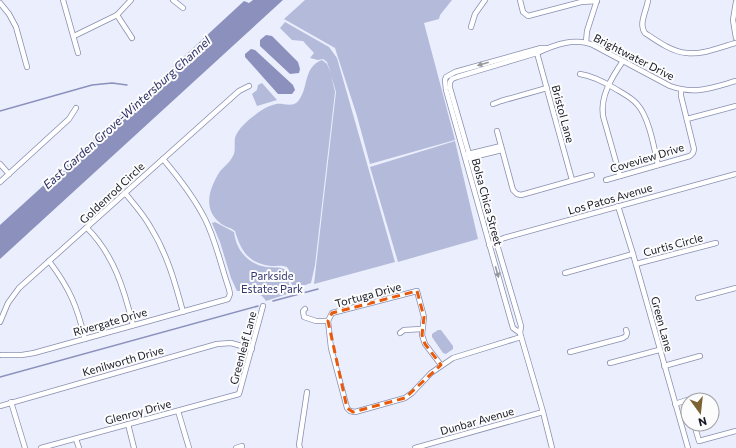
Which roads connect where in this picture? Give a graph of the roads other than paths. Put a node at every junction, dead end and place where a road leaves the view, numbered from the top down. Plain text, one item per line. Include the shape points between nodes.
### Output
1 (63, 0) edge
2 (131, 0) edge
3 (173, 0) edge
4 (485, 0) edge
5 (520, 0) edge
6 (648, 0) edge
7 (597, 1) edge
8 (736, 2) edge
9 (0, 3) edge
10 (183, 8) dead end
11 (117, 15) junction
12 (471, 27) dead end
13 (74, 36) junction
14 (132, 38) dead end
15 (736, 38) edge
16 (586, 42) junction
17 (736, 43) edge
18 (548, 48) junction
19 (78, 53) dead end
20 (537, 53) junction
21 (623, 61) junction
22 (27, 66) dead end
23 (450, 74) joint
24 (580, 74) dead end
25 (457, 77) joint
26 (736, 81) edge
27 (610, 85) junction
28 (249, 86) dead end
29 (547, 88) junction
30 (681, 90) junction
31 (493, 104) dead end
32 (736, 106) edge
33 (76, 108) dead end
34 (686, 119) junction
35 (497, 131) dead end
36 (502, 148) junction
37 (468, 157) junction
38 (163, 159) junction
39 (0, 164) edge
40 (658, 165) junction
41 (9, 174) junction
42 (736, 174) edge
43 (592, 175) dead end
44 (620, 176) junction
45 (572, 180) junction
46 (606, 180) dead end
47 (0, 182) edge
48 (125, 193) junction
49 (618, 206) junction
50 (87, 228) junction
51 (495, 242) junction
52 (716, 243) dead end
53 (489, 245) junction
54 (633, 254) junction
55 (49, 261) junction
56 (636, 264) junction
57 (565, 273) dead end
58 (736, 288) edge
59 (698, 298) dead end
60 (264, 306) dead end
61 (305, 309) dead end
62 (182, 312) junction
63 (328, 321) junction
64 (0, 322) edge
65 (134, 325) junction
66 (422, 329) junction
67 (626, 330) dead end
68 (400, 333) dead end
69 (520, 335) junction
70 (86, 338) junction
71 (252, 348) junction
72 (660, 350) junction
73 (570, 352) dead end
74 (0, 355) edge
75 (700, 356) dead end
76 (610, 363) dead end
77 (441, 365) junction
78 (664, 366) junction
79 (307, 392) dead end
80 (239, 394) joint
81 (11, 402) junction
82 (680, 402) edge
83 (675, 404) junction
84 (0, 406) edge
85 (178, 410) junction
86 (544, 412) junction
87 (128, 424) junction
88 (736, 431) edge
89 (696, 432) edge
90 (76, 438) junction
91 (242, 447) edge
92 (25, 448) edge
93 (41, 448) edge
94 (79, 448) edge
95 (134, 448) edge
96 (189, 448) edge
97 (236, 448) edge
98 (300, 448) edge
99 (415, 448) edge
100 (552, 448) edge
101 (688, 448) edge

1 - 13 street
2 - 11 street
3 - 10 street
4 - 12 street via 475,14
5 - 7 street via 523,12 528,16 581,2
6 - 17 street via 642,28 645,33 673,49 687,54
7 - 16 street
8 - 15 street
9 - 22 street via 16,27
11 - 13 street
11 - 14 street
13 - 19 street
16 - 18 street, Brightwater Drive via 569,42
16 - 21 street, Brightwater Drive
18 - 20 street, Brightwater Drive
18 -> 23 street, Brightwater Drive
20 - 25 street, Brightwater Drive
20 - 29 street, Bristol Lane
21 - 27 street
21 - 30 street, Brightwater Drive
23 - 37 street, Bolsa Chica Street via 445,80 446,90
24 - 27 street via 589,75
25 - 37 street, Bolsa Chica Street via 452,79 450,86
26 - 30 street, Brightwater Drive via 700,91
27 - 40 street via 629,97 642,110
27 - 44 street via 603,97 602,110
28 - 38 street, Goldenrod Circle via 239,91
29 - 31 street
29 - 45 street, Bristol Lane
30 - 34 street
32 - 34 street
33 - 41 street via 69,119
34 - 40 street, Coveview Drive via 693,153
35 - 36 street
36 - 37 street
36 - 45 street via 513,190 517,194
37 - 51 street, Bolsa Chica Street
37 - 53 street, Bolsa Chica Street
38 - 48 street, Goldenrod Circle
38 - 62 street, Rivergate Drive via 181,181 206,220 229,289 229,297 223,301
39 - 41 street
40 - 44 street, Coveview Drive
41 - 47 street
42 - 49 street, Los Patos Avenue
43 - 45 street
44 - 46 street, Coveview Drive
48 - 50 street, Goldenrod Circle
48 - 62 street via 148,222 162,247
49 - 51 street, Los Patos Avenue
49 - 54 street, Green Lane
50 - 55 street, Goldenrod Circle
50 - 65 street via 118,273
51 - 53 street, Los Patos Avenue
51 - 69 street, Bolsa Chica Street via 521,326
52 - 56 street, Curtis Circle
53 -> 69 street, Bolsa Chica Street via 514,328
54 - 56 street, Green Lane
54 - 57 street
55 - 64 street, Goldenrod Circle via 19,288 8,303
55 - 70 street via 71,295
56 - 72 street, Green Lane
58 - 59 street
60 - 71 street, Greenleaf Lane
61 - 63 street via 304,317
62 - 65 street, Rivergate Drive
63 - 66 street, Tortuga Drive via 332,313 417,291 424,317
63 - 77 street via 331,348 347,408 353,412 404,398
65 - 70 street, Rivergate Drive
66 - 68 street via 404,330
66 - 77 street via 425,344
67 - 73 street via 626,336 623,338
69 - 77 street via 458,356
69 - 86 street, Bolsa Chica Street
70 - 74 street, Rivergate Drive via 26,355
71 - 80 street, Greenleaf Lane
71 - 81 street, Kenilworth Drive via 231,343 217,344
72 - 76 street
72 - 78 street, Green Lane
75 - 78 street
78 - 83 street, Green Lane
79 - 98 street
80 - 85 street, Glenroy Drive
81 - 84 street, Kenilworth Drive
81 - 92 street
82 - 83 street
83 - 101 street, Green Lane
85 - 87 street, Glenroy Drive
85 - 96 street
86 - 99 street, Dunbar Avenue
86 - 100 street, Bolsa Chica Street
87 - 90 street, Glenroy Drive
87 - 95 street
88 - 89 street via 699,441
90 - 93 street, Glenroy Drive
90 - 94 street
91 - 97 street

